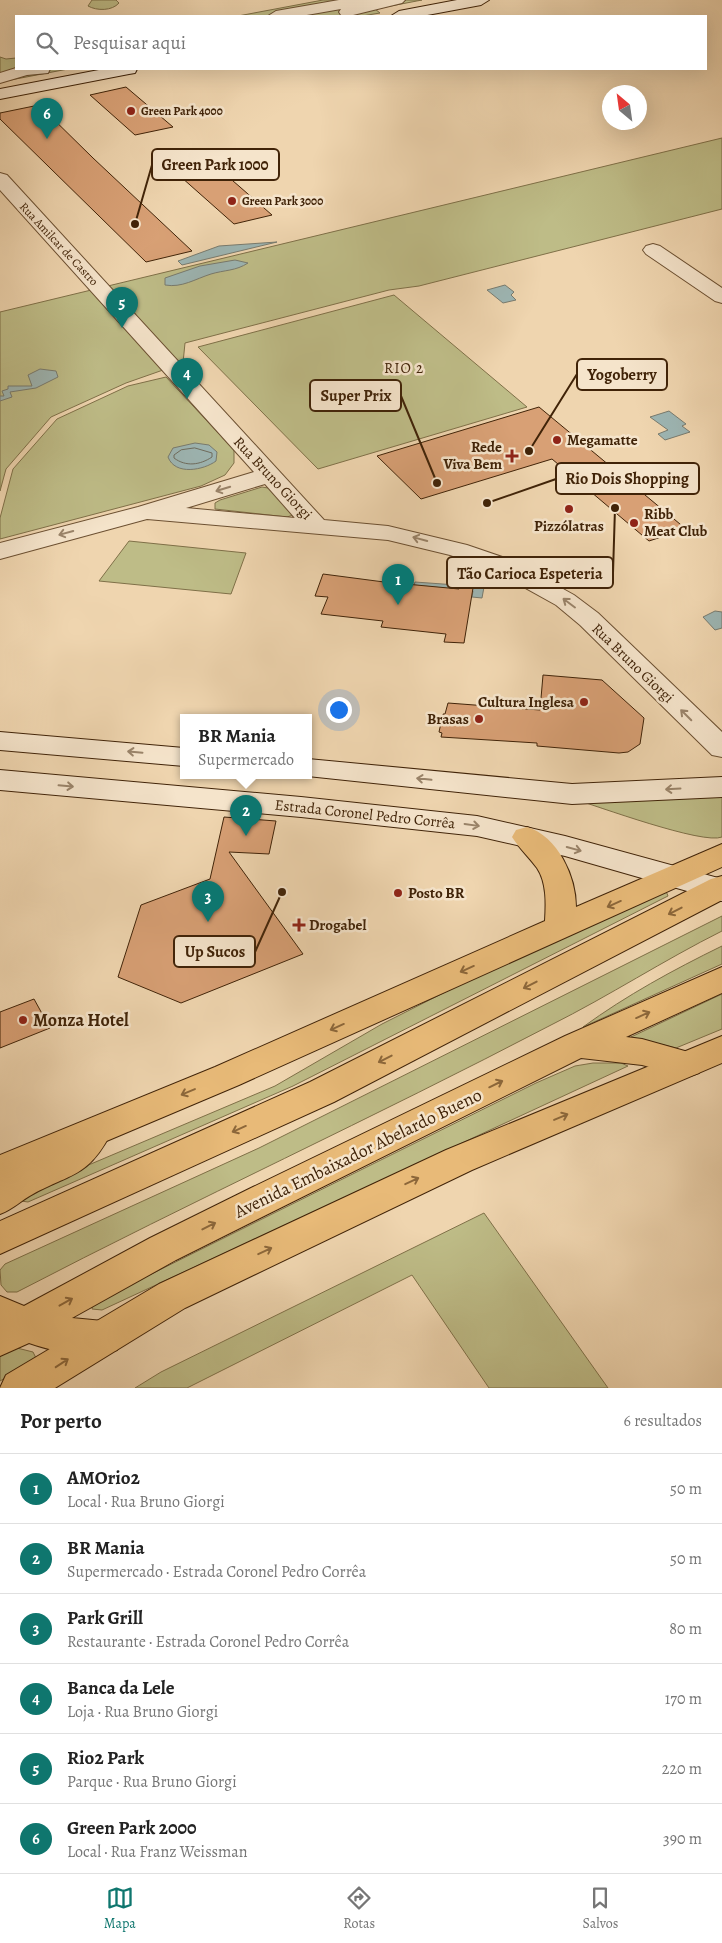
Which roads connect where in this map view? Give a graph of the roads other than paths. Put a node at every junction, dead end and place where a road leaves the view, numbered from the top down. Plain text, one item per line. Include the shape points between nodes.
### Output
1 (366, 0) edge
2 (397, 0) edge
3 (481, 0) edge
4 (448, 3) edge
5 (282, 15) edge
6 (326, 15) edge
7 (403, 15) edge
8 (15, 66) edge
9 (0, 69) edge
10 (26, 70) edge
11 (124, 70) edge
12 (0, 78) edge
13 (0, 94) edge
14 (0, 180) edge
15 (653, 250) dead end
16 (722, 297) edge
17 (123, 315) joint
18 (270, 475) junction
19 (147, 512) junction
20 (316, 526) junction
21 (0, 551) edge
22 (0, 741) edge
23 (722, 748) edge
24 (180, 757) edge
25 (312, 768) edge
26 (8, 776) edge
27 (722, 786) edge
28 (527, 837) junction
29 (722, 855) edge
30 (674, 877) junction
31 (721, 889) edge
32 (560, 929) junction
33 (722, 979) edge
34 (577, 1044) junction
35 (722, 1049) edge
36 (687, 1064) junction
37 (92, 1133) junction
38 (0, 1171) edge
39 (0, 1199) edge
40 (0, 1238) edge
41 (8, 1326) edge
42 (103, 1338) junction
43 (20, 1388) edge

1 - 5 street
2 - 6 street
3 - 4 street
4 - 7 street
8 - 9 street
10 - 12 street
11 - 13 street
14 - 17 street, Rua Amilcar de Castro
15 - 16 street
17 - 18 street, Rua Bruno Giorgi
18 -> 19 street
18 - 20 street, Rua Bruno Giorgi
19 - 20 street
19 -> 21 street
23 -> 20 street, Rua Bruno Giorgi via 589,620 565,600 535,582 502,565 412,537
24 -> 22 street
27 -> 25 street via 572,794
26 -> 28 street, Estrada Coronel Pedro Corrêa via 420,819 477,826
28 -> 30 street, Estrada Coronel Pedro Corrêa
28 - 32 main road via 547,857 556,873 562,904
29 - 30 main road
30 - 31 street, Estrada Coronel Pedro Corrêa
30 -> 32 main road
31 -> 40 main road via 322,1092
32 -> 37 main road
34 -> 33 main road, Avenida Embaixador Abelardo Bueno
34 - 36 main road via 642,1052
41 -> 34 main road, Avenida Embaixador Abelardo Bueno
35 - 36 main road
42 -> 36 main road via 172,1296 408,1183
37 - 38 main road
37 - 39 main road via 77,1155 18,1184
41 - 42 main road
43 -> 42 main road

